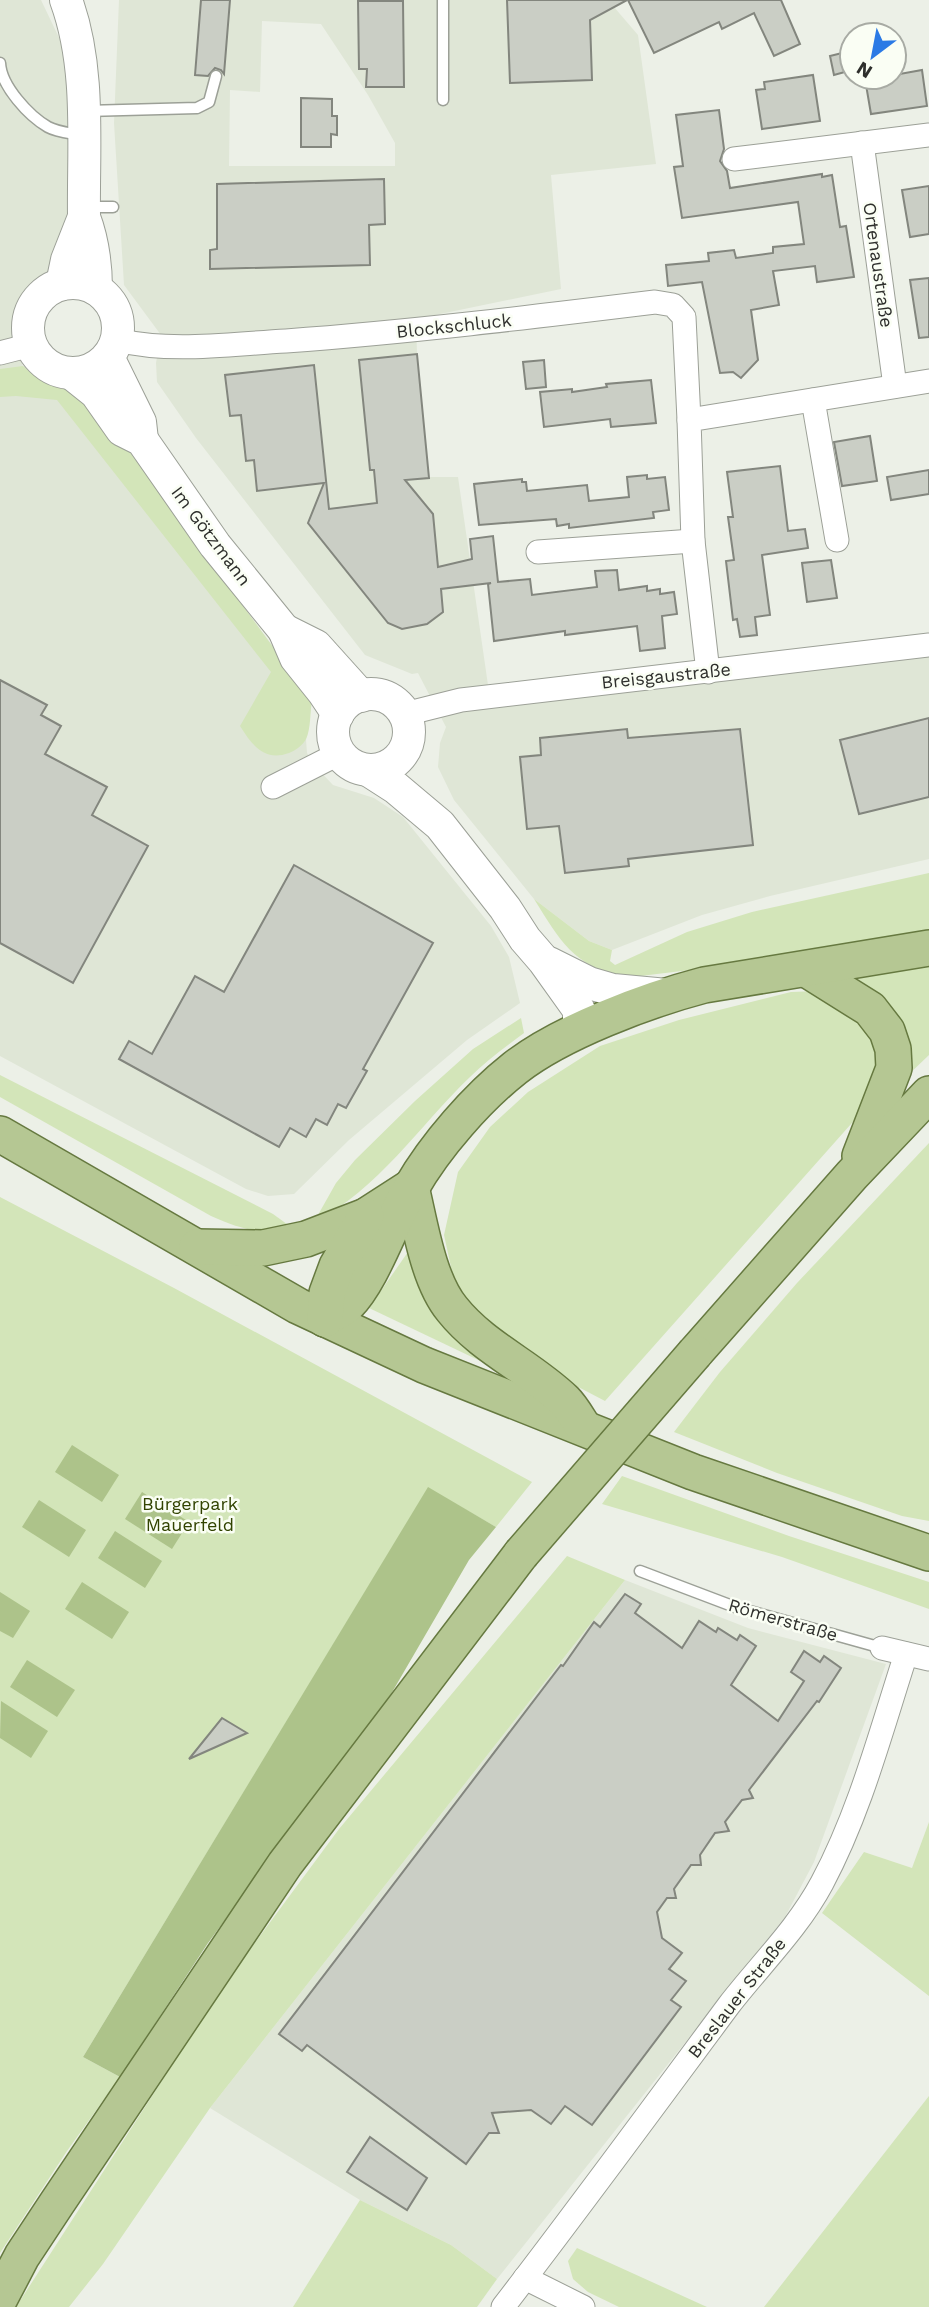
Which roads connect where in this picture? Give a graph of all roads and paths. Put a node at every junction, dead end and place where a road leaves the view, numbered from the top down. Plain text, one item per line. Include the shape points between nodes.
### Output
1 (66, 0) edge
2 (443, 0) edge
3 (0, 63) edge
4 (216, 76) dead end
5 (443, 100) dead end
6 (83, 123) junction
7 (929, 135) edge
8 (862, 143) junction
9 (734, 159) dead end
10 (93, 211) junction
11 (62, 284) junction
12 (96, 289) junction
13 (31, 345) junction
14 (112, 349) junction
15 (0, 354) edge
16 (71, 373) junction
17 (929, 381) edge
18 (895, 386) junction
19 (813, 400) junction
20 (689, 419) junction
21 (142, 440) junction
22 (837, 540) dead end
23 (693, 541) junction
24 (538, 552) dead end
25 (929, 645) edge
26 (708, 672) junction
27 (350, 705) junction
28 (406, 728) junction
29 (340, 753) junction
30 (368, 769) junction
31 (273, 787) dead end
32 (440, 825) junction
33 (929, 948) edge
34 (535, 950) junction
35 (806, 969) junction
36 (667, 995) junction
37 (579, 1031) junction
38 (929, 1094) edge
39 (929, 1110) edge
40 (0, 1134) edge
41 (888, 1135) junction
42 (852, 1175) junction
43 (411, 1187) junction
44 (366, 1216) junction
45 (194, 1247) junction
46 (325, 1319) junction
47 (586, 1431) junction
48 (861, 1531) junction
49 (929, 1534) edge
50 (929, 1553) edge
51 (640, 1571) dead end
52 (882, 1648) joint
53 (906, 1654) junction
54 (929, 1659) edge
55 (22, 2256) junction
56 (525, 2278) junction
57 (0, 2284) edge
58 (0, 2298) edge
59 (503, 2307) edge
60 (583, 2307) edge

1 - 6 street via 77,39
2 - 5 lane
3 - 6 lane via 1,74 25,109 50,129
4 - 6 lane via 209,102 198,108 118,110
6 - 10 street
7 - 8 street
8 - 9 street
8 - 18 street, Ortenaustraße
10 - 11 street via 67,261
10 - 12 street
11 - 12 street via 74,282
11 - 13 street via 32,307 28,319
12 - 14 street, Im Götzmann via 115,311 118,325
13 - 15 street
13 - 16 street, Im Götzmann via 47,365
14 - 16 street via 98,366
14 - 20 street, Blockschluck via 416,331 655,302 673,305 684,317
14 - 21 street, Im Götzmann
16 - 21 street, Im Götzmann via 96,393 122,430
17 - 18 street
18 - 19 street
19 - 20 street
19 - 22 street
20 - 23 street, Blockschluck
21 - 27 street, Im Götzmann via 215,545 284,630 316,646
23 - 24 street
23 - 26 street, Blockschluck
25 - 26 street, Breisgaustraße
26 - 28 street, Breisgaustraße via 461,700
27 - 28 street via 374,694 386,697 397,704
27 - 29 street via 334,734
28 - 30 street via 397,760
28 - 32 street via 417,774
29 - 30 street
29 - 31 street
30 - 32 street
32 - 34 street
33 - 35 main road
34 - 36 street via 589,983
34 - 37 street via 579,1010
35 - 36 main road
35 - 42 main road via 870,1009 887,1031 892,1049 894,1068
36 - 37 main road
37 - 43 main road via 547,1047 496,1086 460,1121
38 - 41 main road
39 - 41 main road
40 - 45 main road
41 - 42 main road
42 - 55 main road, bridge via 521,1554 285,1864
43 - 44 main road
43 - 46 main road via 366,1276 347,1305
43 - 47 main road via 436,1280 450,1307 486,1343 567,1402
44 - 45 main road via 306,1239 263,1248
44 - 46 main road via 337,1266 327,1293
45 - 46 main road
46 - 47 main road
47 - 48 main road
48 - 49 main road
48 - 50 main road
51 - 52 lane, Römerstraße via 735,1607
52 - 53 street, Römerstraße
53 - 54 street, Römerstraße
53 - 56 street, Breslauer Straße via 852,1817 822,1884
55 - 57 main road
55 - 58 main road
56 - 59 street, Breslauer Straße
56 - 60 street

